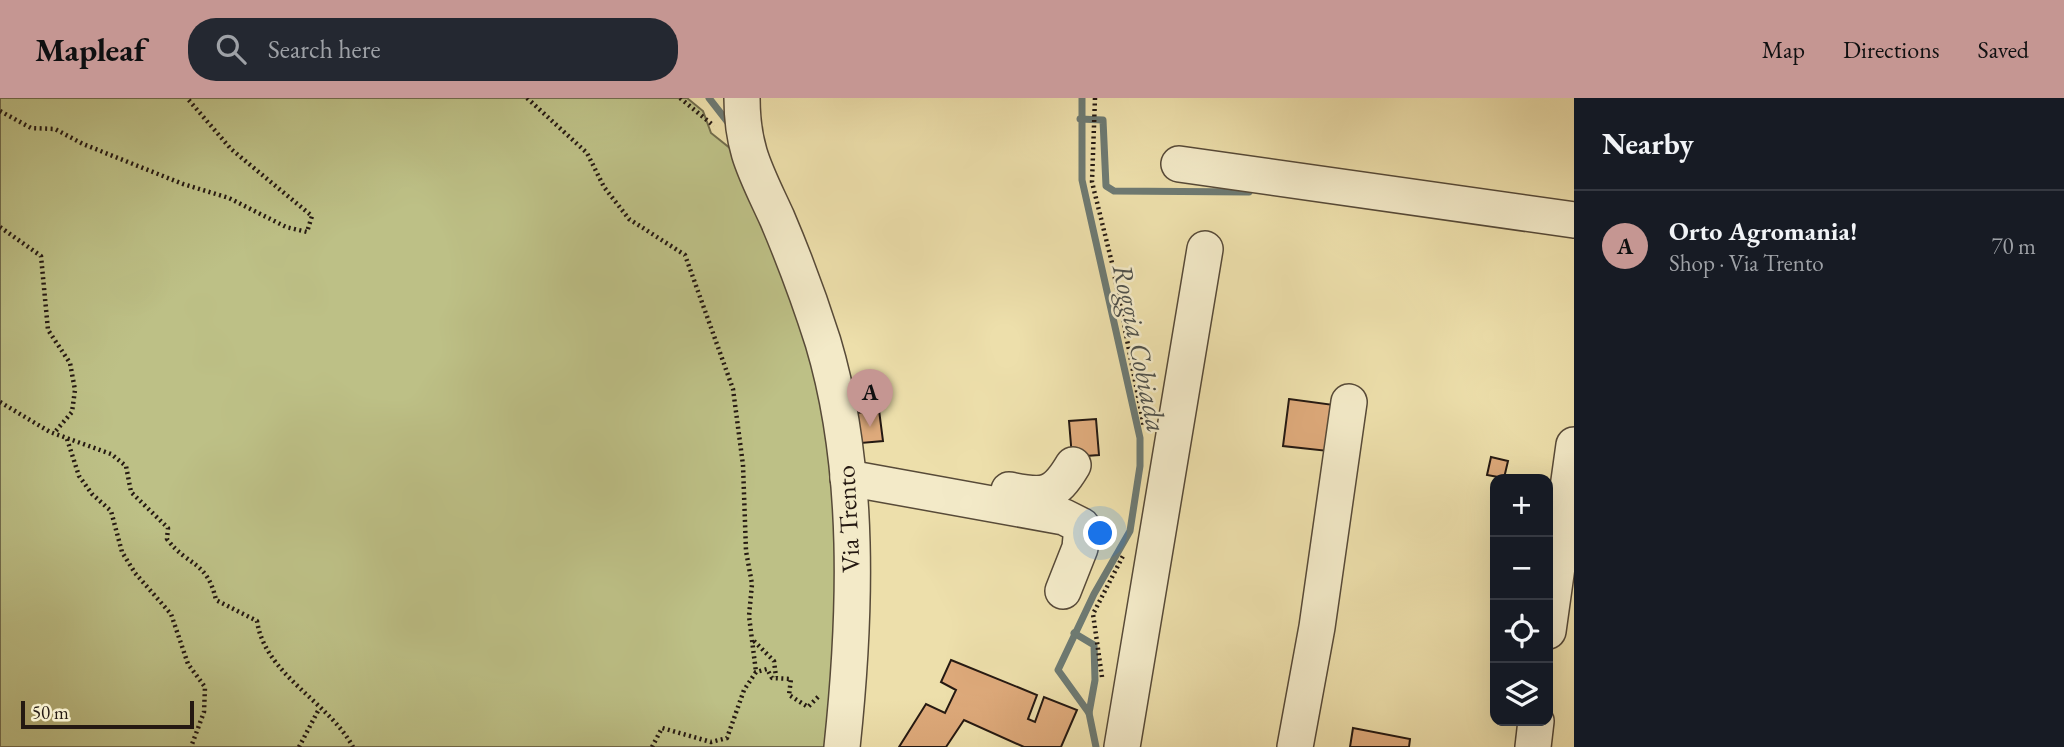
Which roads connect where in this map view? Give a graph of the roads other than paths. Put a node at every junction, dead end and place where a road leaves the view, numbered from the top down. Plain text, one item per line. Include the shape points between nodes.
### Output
1 (742, 98) edge
2 (1179, 164) dead end
3 (1574, 220) edge
4 (1205, 249) dead end
5 (1349, 402) dead end
6 (1574, 445) edge
7 (1073, 465) dead end
8 (848, 471) junction
9 (1063, 591) dead end
10 (1552, 600) edge
11 (1535, 726) edge
12 (842, 747) edge
13 (1122, 747) edge
14 (1295, 747) edge
15 (1533, 747) edge

1 - 8 street, Via Trento via 747,154 785,238 822,340
2 - 3 street
4 - 13 street
5 - 14 street
6 - 10 street
7 - 8 street via 1059,488 1037,495 889,466
8 - 9 street via 1064,517 1082,526 1080,548
8 - 12 street, Via Trento via 852,519
11 - 15 street

